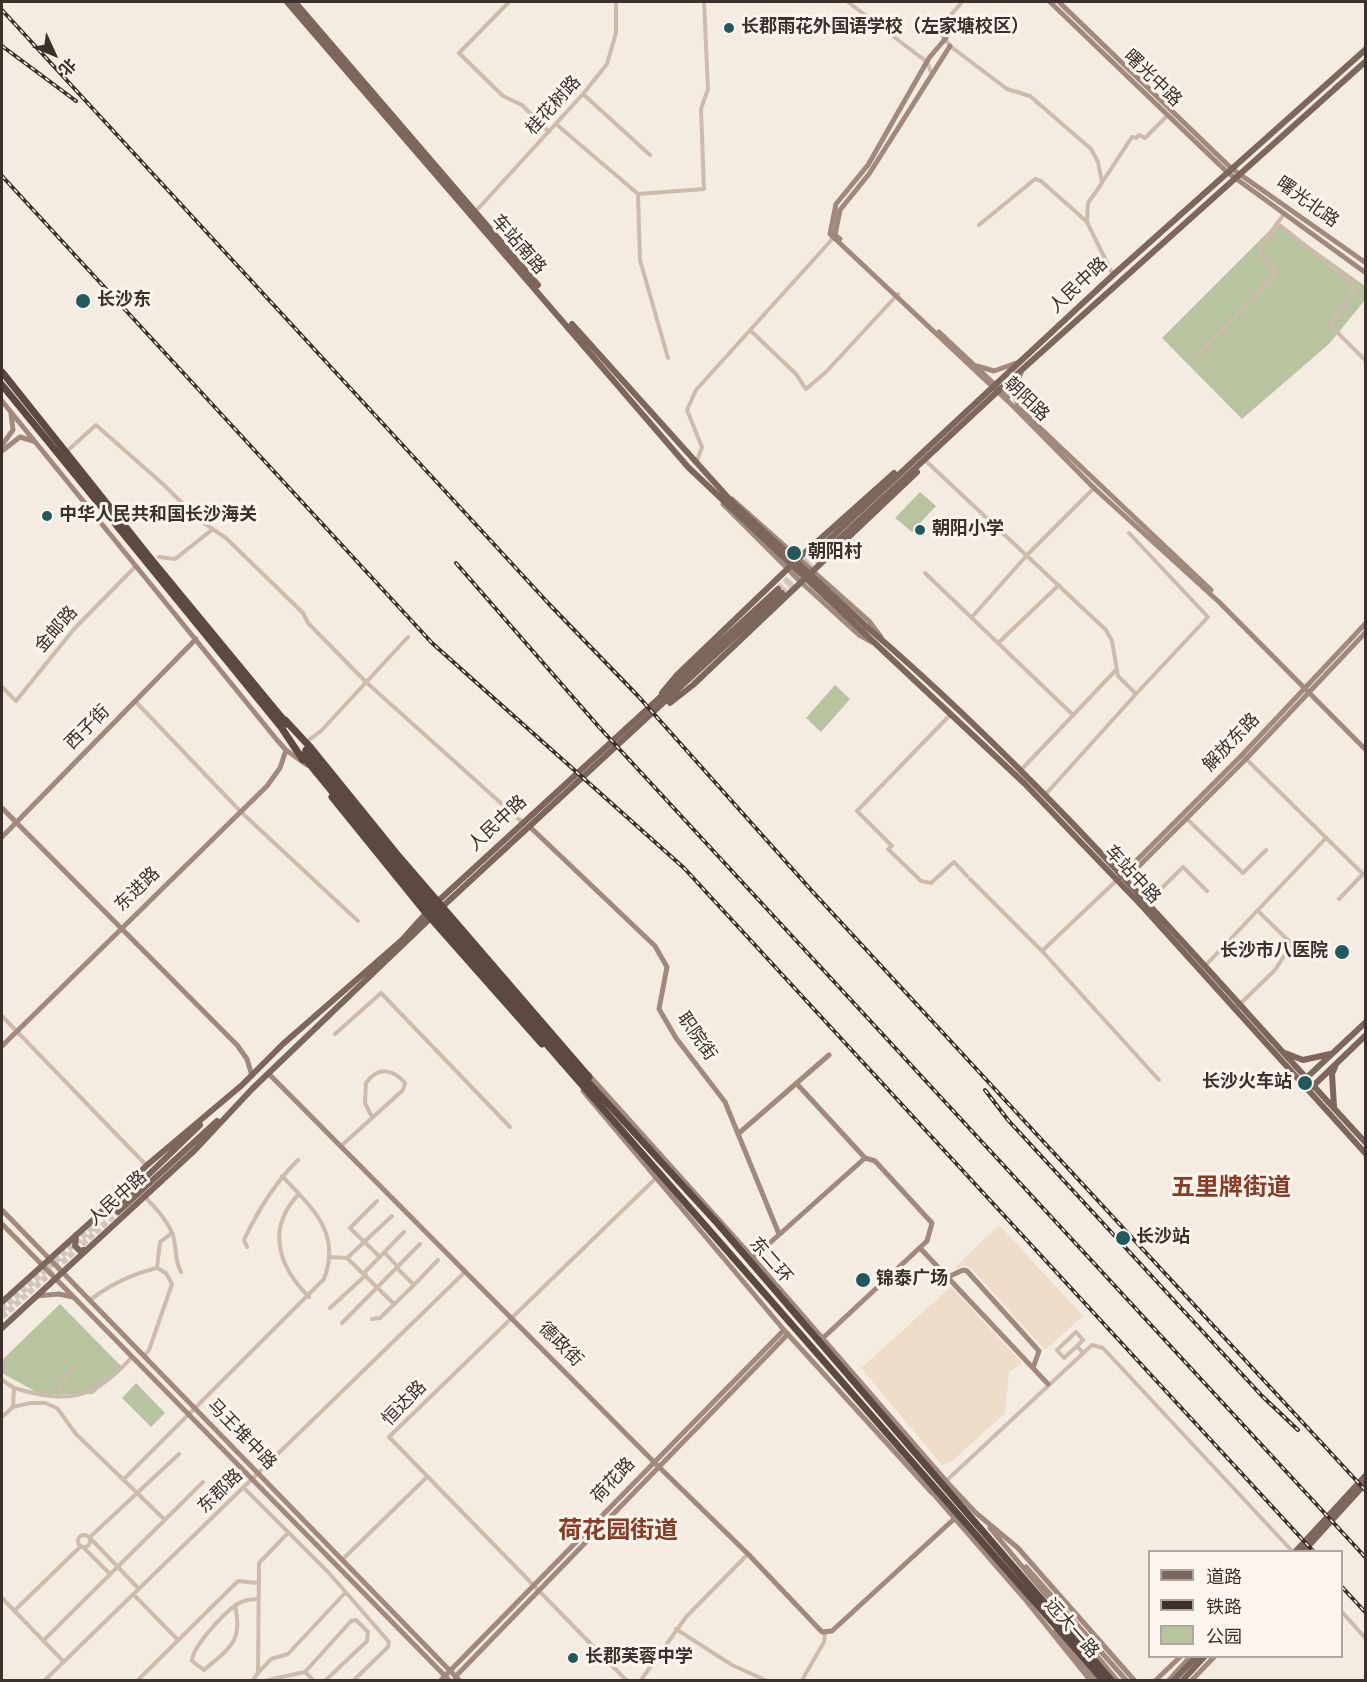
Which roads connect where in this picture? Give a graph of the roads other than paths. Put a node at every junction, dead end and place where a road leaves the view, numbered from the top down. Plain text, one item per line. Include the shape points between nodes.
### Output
1 (508, 2) edge
2 (616, 2) edge
3 (704, 2) edge
4 (848, 2) edge
5 (962, 2) edge
6 (1050, 2) edge
7 (1059, 2) edge
8 (294, 4) edge
9 (946, 38) junction
10 (950, 46) junction
11 (1365, 49) edge
12 (1365, 61) edge
13 (927, 62) junction
14 (931, 72) junction
15 (584, 94) junction
16 (1168, 115) junction
17 (556, 124) junction
18 (549, 132) junction
19 (650, 156) dead end
20 (1229, 170) junction
21 (1236, 175) junction
22 (1102, 183) junction
23 (638, 194) junction
24 (476, 211) junction
25 (1284, 214) junction
26 (1087, 222) junction
27 (1277, 223) junction
28 (979, 225) dead end
29 (834, 236) junction
30 (1365, 263) edge
31 (1365, 273) edge
32 (1113, 275) junction
33 (897, 295) junction
34 (750, 330) junction
35 (1196, 357) dead end
36 (668, 358) dead end
37 (1365, 361) edge
38 (973, 364) junction
39 (1022, 365) junction
40 (2, 372) edge
41 (2, 385) edge
42 (996, 388) junction
43 (2, 401) edge
44 (1019, 407) junction
45 (11, 412) junction
46 (934, 440) junction
47 (35, 441) junction
48 (942, 443) junction
49 (2, 445) edge
50 (2, 451) edge
51 (66, 452) junction
52 (927, 462) junction
53 (696, 463) junction
54 (1096, 486) junction
55 (717, 487) junction
56 (717, 495) junction
57 (730, 504) junction
58 (213, 529) junction
59 (1129, 533) dead end
60 (1027, 555) junction
61 (159, 557) dead end
62 (800, 557) junction
63 (136, 566) junction
64 (787, 569) junction
65 (815, 571) junction
66 (925, 573) dead end
67 (802, 583) junction
68 (1059, 585) junction
69 (780, 591) tunnel mouth
70 (972, 617) junction
71 (1365, 623) edge
72 (1365, 632) edge
73 (408, 637) dead end
74 (196, 639) junction
75 (998, 643) junction
76 (883, 645) junction
77 (1117, 669) junction
78 (366, 682) junction
79 (2, 687) edge
80 (1307, 689) junction
81 (1137, 694) junction
82 (135, 701) junction
83 (950, 715) junction
84 (1073, 715) junction
85 (647, 716) junction
86 (282, 722) junction
87 (1365, 746) edge
88 (304, 749) junction
89 (286, 750) junction
90 (1365, 750) edge
91 (1244, 757) junction
92 (307, 765) junction
93 (1021, 770) junction
94 (1045, 795) junction
95 (2, 808) edge
96 (240, 811) junction
97 (1185, 817) junction
98 (16, 822) junction
99 (522, 822) junction
100 (529, 826) junction
101 (2, 837) edge
102 (1326, 838) junction
103 (1266, 850) dead end
104 (1122, 878) junction
105 (1207, 891) dead end
106 (1339, 899) dead end
107 (1148, 902) junction
108 (440, 904) junction
109 (1260, 913) dead end
110 (428, 916) junction
111 (358, 921) dead end
112 (120, 928) junction
113 (1042, 951) junction
114 (1205, 966) junction
115 (1237, 1007) junction
116 (2, 1016) edge
117 (1365, 1022) edge
118 (16, 1032) junction
119 (335, 1034) dead end
120 (1365, 1035) edge
121 (2, 1046) edge
122 (1281, 1051) junction
123 (1334, 1053) junction
124 (829, 1054) dead end
125 (564, 1060) junction
126 (1337, 1063) junction
127 (579, 1065) junction
128 (567, 1072) junction
129 (268, 1073) junction
130 (252, 1076) junction
131 (1159, 1080) dead end
132 (1303, 1081) junction
133 (797, 1084) junction
134 (242, 1085) junction
135 (252, 1089) junction
136 (1311, 1089) junction
137 (596, 1101) junction
138 (606, 1101) junction
139 (1334, 1108) junction
140 (372, 1117) junction
141 (510, 1127) dead end
142 (738, 1134) junction
143 (1353, 1135) junction
144 (1365, 1143) edge
145 (341, 1146) junction
146 (1365, 1154) edge
147 (865, 1158) junction
148 (298, 1160) dead end
149 (146, 1166) junction
150 (282, 1176) junction
151 (656, 1178) junction
152 (299, 1194) junction
153 (144, 1195) junction
154 (377, 1201) dead end
155 (2, 1210) edge
156 (392, 1216) dead end
157 (2, 1224) edge
158 (172, 1233) junction
159 (404, 1233) dead end
160 (779, 1234) junction
161 (77, 1235) junction
162 (364, 1242) junction
163 (420, 1244) dead end
164 (247, 1247) dead end
165 (920, 1248) junction
166 (86, 1250) junction
167 (384, 1252) junction
168 (329, 1257) junction
169 (380, 1257) junction
170 (50, 1258) junction
171 (347, 1258) junction
172 (753, 1258) junction
173 (438, 1260) dead end
174 (42, 1266) junction
175 (398, 1267) junction
176 (157, 1268) junction
177 (63, 1271) junction
178 (181, 1272) dead end
179 (465, 1272) junction
180 (365, 1274) junction
181 (948, 1277) junction
182 (54, 1278) junction
183 (414, 1285) junction
184 (378, 1287) junction
185 (36, 1296) junction
186 (73, 1297) junction
187 (309, 1297) junction
188 (90, 1300) junction
189 (2, 1302) edge
190 (394, 1304) junction
191 (776, 1306) junction
192 (330, 1308) dead end
193 (511, 1318) junction
194 (773, 1318) junction
195 (372, 1319) dead end
196 (342, 1323) dead end
197 (2, 1328) edge
198 (786, 1332) junction
199 (824, 1338) junction
200 (798, 1344) junction
201 (1077, 1346) junction
202 (811, 1347) junction
203 (1083, 1353) junction
204 (144, 1356) junction
205 (132, 1357) junction
206 (72, 1368) dead end
207 (1033, 1368) junction
208 (2, 1380) edge
209 (1048, 1384) junction
210 (14, 1388) junction
211 (58, 1396) junction
212 (13, 1407) junction
213 (195, 1409) junction
214 (188, 1415) junction
215 (2, 1417) edge
216 (179, 1454) dead end
217 (655, 1464) junction
218 (921, 1465) junction
219 (258, 1475) junction
220 (1365, 1475) edge
221 (427, 1477) junction
222 (124, 1479) junction
223 (252, 1480) junction
224 (203, 1482) dead end
225 (1365, 1483) edge
226 (244, 1488) junction
227 (941, 1489) junction
228 (138, 1493) junction
229 (954, 1519) junction
230 (165, 1520) junction
231 (288, 1533) junction
232 (90, 1538) junction
233 (1001, 1539) junction
234 (82, 1546) junction
235 (1293, 1550) edge
236 (1295, 1550) edge
237 (1304, 1550) edge
238 (748, 1554) junction
239 (342, 1560) junction
240 (118, 1567) junction
241 (110, 1574) junction
242 (258, 1583) junction
243 (533, 1588) junction
244 (139, 1589) junction
245 (538, 1593) junction
246 (344, 1594) junction
247 (134, 1595) junction
248 (2, 1598) edge
249 (1024, 1598) junction
250 (259, 1599) junction
251 (235, 1605) junction
252 (14, 1611) junction
253 (1343, 1614) edge
254 (676, 1629) junction
255 (828, 1632) junction
256 (1365, 1639) edge
257 (177, 1640) junction
258 (43, 1641) junction
259 (1179, 1658) edge
260 (1189, 1658) edge
261 (1195, 1658) edge
262 (1203, 1658) edge
263 (1213, 1658) edge
264 (64, 1662) junction
265 (451, 1671) junction
266 (304, 1672) junction
267 (258, 1673) junction
268 (450, 1679) edge
269 (45, 1680) edge
270 (138, 1680) edge
271 (255, 1680) edge
272 (268, 1680) edge
273 (313, 1680) edge
274 (326, 1680) edge
275 (354, 1680) edge
276 (626, 1680) edge
277 (641, 1680) edge
278 (765, 1680) edge
279 (802, 1680) edge
280 (1090, 1680) edge
281 (1096, 1680) edge
282 (1102, 1680) edge
283 (1111, 1680) edge
284 (1117, 1680) edge
285 (1126, 1680) edge
286 (1134, 1680) edge
287 (1156, 1680) edge
288 (1169, 1680) edge
289 (1174, 1680) edge
290 (1183, 1680) edge
291 (1192, 1680) edge

1 - 18 street via 459,53 503,96 522,105
2 - 15 street, 桂花树路 via 616,33 607,64
3 - 23 street via 708,89 701,110 704,189
4 - 13 street
5 - 9 street via 938,30
6 - 16 street, 曙光中路
7 - 20 street, 曙光中路
8 - 24 main road, 车站南路
8 - 56 main road, 车站南路 via 650,423
9 - 10 street
9 - 13 street
10 - 14 street
10 - 22 street via 1007,89 1030,96 1091,149
11 - 20 main road, 人民中路
12 - 21 main road, 人民中路
13 - 14 street
13 - 29 street via 868,165 836,204 830,234
14 - 29 street via 885,149 840,210
15 - 17 street, 桂花树路
15 - 19 street
16 - 20 street, 曙光中路
16 - 22 street via 1144,138 1132,137
17 - 18 street, 桂花树路
17 - 23 street
18 - 24 street, 桂花树路
20 - 21 street, 曙光北路
20 - 32 main road, 人民中路
21 - 25 street, 曙光北路
21 - 30 street, 曙光北路
21 - 39 main road, 人民中路
22 - 26 street via 1088,203
23 - 36 street via 640,260
24 - 53 main road, 车站南路
25 - 27 street
25 - 31 street, 曙光北路
26 - 28 street via 1035,179
26 - 32 street
27 - 35 street via 1260,247 1275,271 1273,276
27 - 37 street via 1353,283 1352,295 1330,325
29 - 33 street, 朝阳路
29 - 34 street
32 - 39 main road, 人民中路
33 - 34 street via 806,389 796,374
33 - 38 street, 朝阳路
33 - 42 street, 朝阳路
34 - 53 street via 696,390 687,410 702,447
38 - 39 street via 994,371
38 - 42 street, 朝阳路
39 - 42 main road, 人民中路
39 - 44 street via 1013,392
40 - 51 highway
41 - 86 highway
42 - 44 street, 朝阳路
42 - 46 main road, 人民中路
42 - 48 main road, 人民中路
42 - 54 street, 朝阳路
43 - 45 street
44 - 54 street, 朝阳路
45 - 47 street
45 - 49 street via 13,430
46 - 48 main road, 人民中路 via 820,553
46 - 62 main road
47 - 50 street via 20,437
47 - 63 street
48 - 52 main road
51 - 58 street via 96,425
51 - 86 highway
52 - 60 street
52 - 65 main road
53 - 55 main road, 车站南路
54 - 60 street
54 - 80 street, 朝阳路 via 1221,599
55 - 57 main road, 车站南路
55 - 62 street
56 - 57 main road, 车站南路
56 - 64 street
57 - 76 main road, 车站中路, bridge
58 - 61 street via 175,559
58 - 78 street via 303,613 308,623
59 - 81 street via 1208,617
60 - 68 street
60 - 70 street
62 - 64 main road
62 - 65 street
63 - 74 street
63 - 79 street, 金邮路 via 74,629 16,700
64 - 67 street
64 - 85 main road via 677,675
65 - 67 main road
65 - 76 street via 869,621
66 - 70 street
67 - 76 street via 859,634
67 - 85 main road via 693,685
68 - 75 street
68 - 77 street via 1106,630
69 - 85 main road, 人民中路
70 - 75 street
71 - 80 street, 解放东路
72 - 80 street, 解放东路
73 - 78 street
74 - 82 street, 西子街
74 - 89 street
75 - 84 street
76 - 83 main road, 车站中路
76 - 93 main road, 车站中路
77 - 81 street via 1118,676
77 - 84 street
78 - 88 street
78 - 99 street
80 - 87 street, 朝阳路
80 - 90 street, 朝阳路
80 - 91 street, 解放东路
81 - 94 street
82 - 96 street
82 - 98 street, 西子街
83 - 104 main road, 车站中路
83 - 113 street via 856,811 921,881 931,883 954,862
84 - 93 street
85 - 99 main road, 人民中路 via 608,742
85 - 100 main road, 人民中路
86 - 88 highway
86 - 88 highway
86 - 92 highway
88 - 108 highway
88 - 125 highway, bridge via 413,890
89 - 92 street
89 - 96 street, 东进路 via 280,768
91 - 97 street, 解放东路
91 - 102 street
92 - 110 highway
93 - 94 main road, 车站中路
94 - 104 main road, 车站中路
95 - 98 street
96 - 111 street
96 - 112 street, 东进路
97 - 103 street via 1243,873
97 - 104 street, 解放东路
98 - 101 street, 西子街
98 - 112 street
99 - 108 main road, 人民中路
100 - 108 main road, 人民中路
100 - 142 street, 职院街 via 655,946 667,967 659,1009 725,1102
102 - 106 street via 1363,874
102 - 114 street
104 - 107 main road, 车站中路
104 - 113 street
104 - 115 main road, 车站中路
105 - 107 street via 1183,867
107 - 114 main road, 车站中路
108 - 110 main road, 人民中路
108 - 127 highway
109 - 115 street via 1293,944 1275,970
110 - 128 highway
110 - 129 main road, 人民中路
110 - 130 main road, 人民中路
112 - 118 street, 东进路
112 - 130 street via 237,1045
113 - 131 street
114 - 115 main road, 车站中路
115 - 122 main road, 车站中路
115 - 132 main road, 车站中路
116 - 118 street
117 - 123 main road
118 - 121 street, 东进路
118 - 149 street
119 - 141 street via 381,993
120 - 126 main road
122 - 123 main road via 1303,1060
122 - 132 main road, 车站中路
123 - 132 main road
124 - 133 street
125 - 137 highway, 东二环
125 - 138 highway, 东二环
126 - 136 main road
126 - 139 main road via 1332,1074
127 - 138 highway
127 - 172 street
128 - 137 highway
128 - 151 street
129 - 135 main road, 人民中路
129 - 145 street, 德政街
130 - 134 main road, 人民中路
132 - 136 main road, 车站中路
133 - 142 street
133 - 147 street
134 - 135 main road, 人民中路 via 116,1210
134 - 149 main road, 人民中路
135 - 153 main road, 人民中路 via 195,1150
136 - 139 main road, 车站中路
136 - 143 main road, 车站中路
137 - 191 highway, 东二环
138 - 218 highway, 东二环 via 718,1224
139 - 143 main road, 车站中路
140 - 140 street via 405,1087 394,1072 376,1073 366,1083 365,1103
140 - 145 street
142 - 160 street, 职院街
143 - 144 main road, 车站中路
143 - 146 main road, 车站中路
145 - 179 street, 德政街
147 - 160 street
147 - 165 street via 875,1161 932,1223 927,1241
148 - 150 street
149 - 161 main road, 人民中路
150 - 152 street
150 - 164 street via 257,1211 244,1240
151 - 193 street, 恒达路
151 - 194 street
152 - 168 street via 325,1227
152 - 187 street via 284,1212 280,1249 289,1274
153 - 158 street
153 - 166 main road, 人民中路
154 - 162 street via 351,1228
155 - 170 street, 马王堆中路
156 - 162 street
157 - 174 street, 马王堆中路
158 - 176 street via 160,1242
158 - 178 street
159 - 167 street
160 - 172 street
161 - 166 main road via 75,1246
161 - 170 main road, 人民中路
162 - 169 street
162 - 171 street
163 - 175 street
165 - 181 street
165 - 199 street
166 - 177 main road, 人民中路
167 - 169 street
167 - 175 street
168 - 171 street
168 - 187 street via 324,1279
169 - 180 street
170 - 174 main road, 人民中路
170 - 177 street, 马王堆中路
171 - 180 street
172 - 199 street
173 - 183 street
174 - 182 street, 马王堆中路
174 - 189 main road, 人民中路
175 - 183 street
175 - 184 street
176 - 188 street via 126,1276
176 - 204 street via 172,1284 167,1306
177 - 182 main road, 人民中路
177 - 188 street, 马王堆中路
179 - 193 street, 德政街
179 - 219 street, 东郡路
180 - 184 street
180 - 192 street
181 - 207 street
181 - 207 street via 967,1271 1039,1350
182 - 185 main road, 人民中路
182 - 186 street, 马王堆中路
183 - 190 street
184 - 190 street
184 - 196 street
185 - 186 street
185 - 197 main road, 人民中路
186 - 205 street, 马王堆中路
187 - 213 street
188 - 204 street, 马王堆中路
190 - 195 street via 380,1318
191 - 194 street
191 - 202 highway, 东二环
193 - 217 street, 德政街
193 - 221 street, 恒达路 via 389,1437
194 - 198 street
198 - 200 street
198 - 217 street, 荷花路
199 - 227 street
200 - 202 street
200 - 227 street
201 - 201 street via 1083,1340 1076,1332 1057,1350 1064,1358
201 - 203 street
202 - 218 highway, 东二环
203 - 209 street
203 - 235 street via 1092,1345 1103,1348
204 - 213 street, 马王堆中路
205 - 211 street via 107,1383 90,1392
205 - 214 street, 马王堆中路
206 - 211 street
207 - 209 street
208 - 210 street
209 - 227 street
210 - 211 street
210 - 212 street
212 - 215 street
212 - 222 street via 38,1402 57,1408 76,1434
213 - 214 street
213 - 219 street, 马王堆中路
214 - 222 street
214 - 223 street, 马王堆中路
216 - 228 street
217 - 238 street, 德政街
217 - 243 street, 荷花路
217 - 245 street, 荷花路
218 - 227 highway, 东二环
218 - 227 street
219 - 223 street, 东郡路
219 - 239 street, 马王堆中路
220 - 236 main road
221 - 239 street
221 - 243 street, 恒达路
222 - 228 street
223 - 226 street, 东郡路
223 - 268 street, 马王堆中路
224 - 230 street
225 - 237 main road
226 - 231 street
226 - 244 street, 东郡路
227 - 229 street
227 - 233 street via 984,1519
227 - 282 highway
227 - 283 highway
228 - 230 street
228 - 232 street
229 - 249 street
229 - 255 street
230 - 240 street
231 - 242 street via 259,1563
231 - 246 street via 329,1573
232 - 234 street via 89,1545
232 - 234 street via 86,1534 80,1536 78,1542
232 - 240 street
233 - 284 street
233 - 285 street
233 - 286 street via 1018,1548 1041,1572
234 - 241 street
234 - 252 street
238 - 254 street
238 - 255 street, 德政街
239 - 265 street, 马王堆中路
240 - 241 street
240 - 244 street
241 - 258 street
242 - 250 street
242 - 257 street via 238,1581
243 - 245 street, 恒达路
243 - 265 street, 荷花路
244 - 247 street, 东郡路
245 - 268 street, 荷花路
245 - 276 street, 恒达路
246 - 267 street via 288,1654 271,1659
246 - 275 street via 390,1644
247 - 257 street
247 - 264 street, 东郡路
248 - 252 street
249 - 280 street
249 - 281 street, 远大一路
250 - 251 street
250 - 267 street
251 - 251 street via 240,1624 238,1634 223,1654 204,1670 199,1668 192,1661 192,1652
252 - 258 street
253 - 256 street
254 - 277 street
254 - 278 street via 732,1665
255 - 279 street
257 - 270 street
258 - 264 street
259 - 287 street
260 - 288 street
261 - 289 main road
262 - 290 main road
263 - 291 street
264 - 269 street, 东郡路
265 - 268 street, 荷花路
266 - 272 street
266 - 273 street
266 - 274 street via 356,1620 368,1632 367,1641
267 - 271 street

